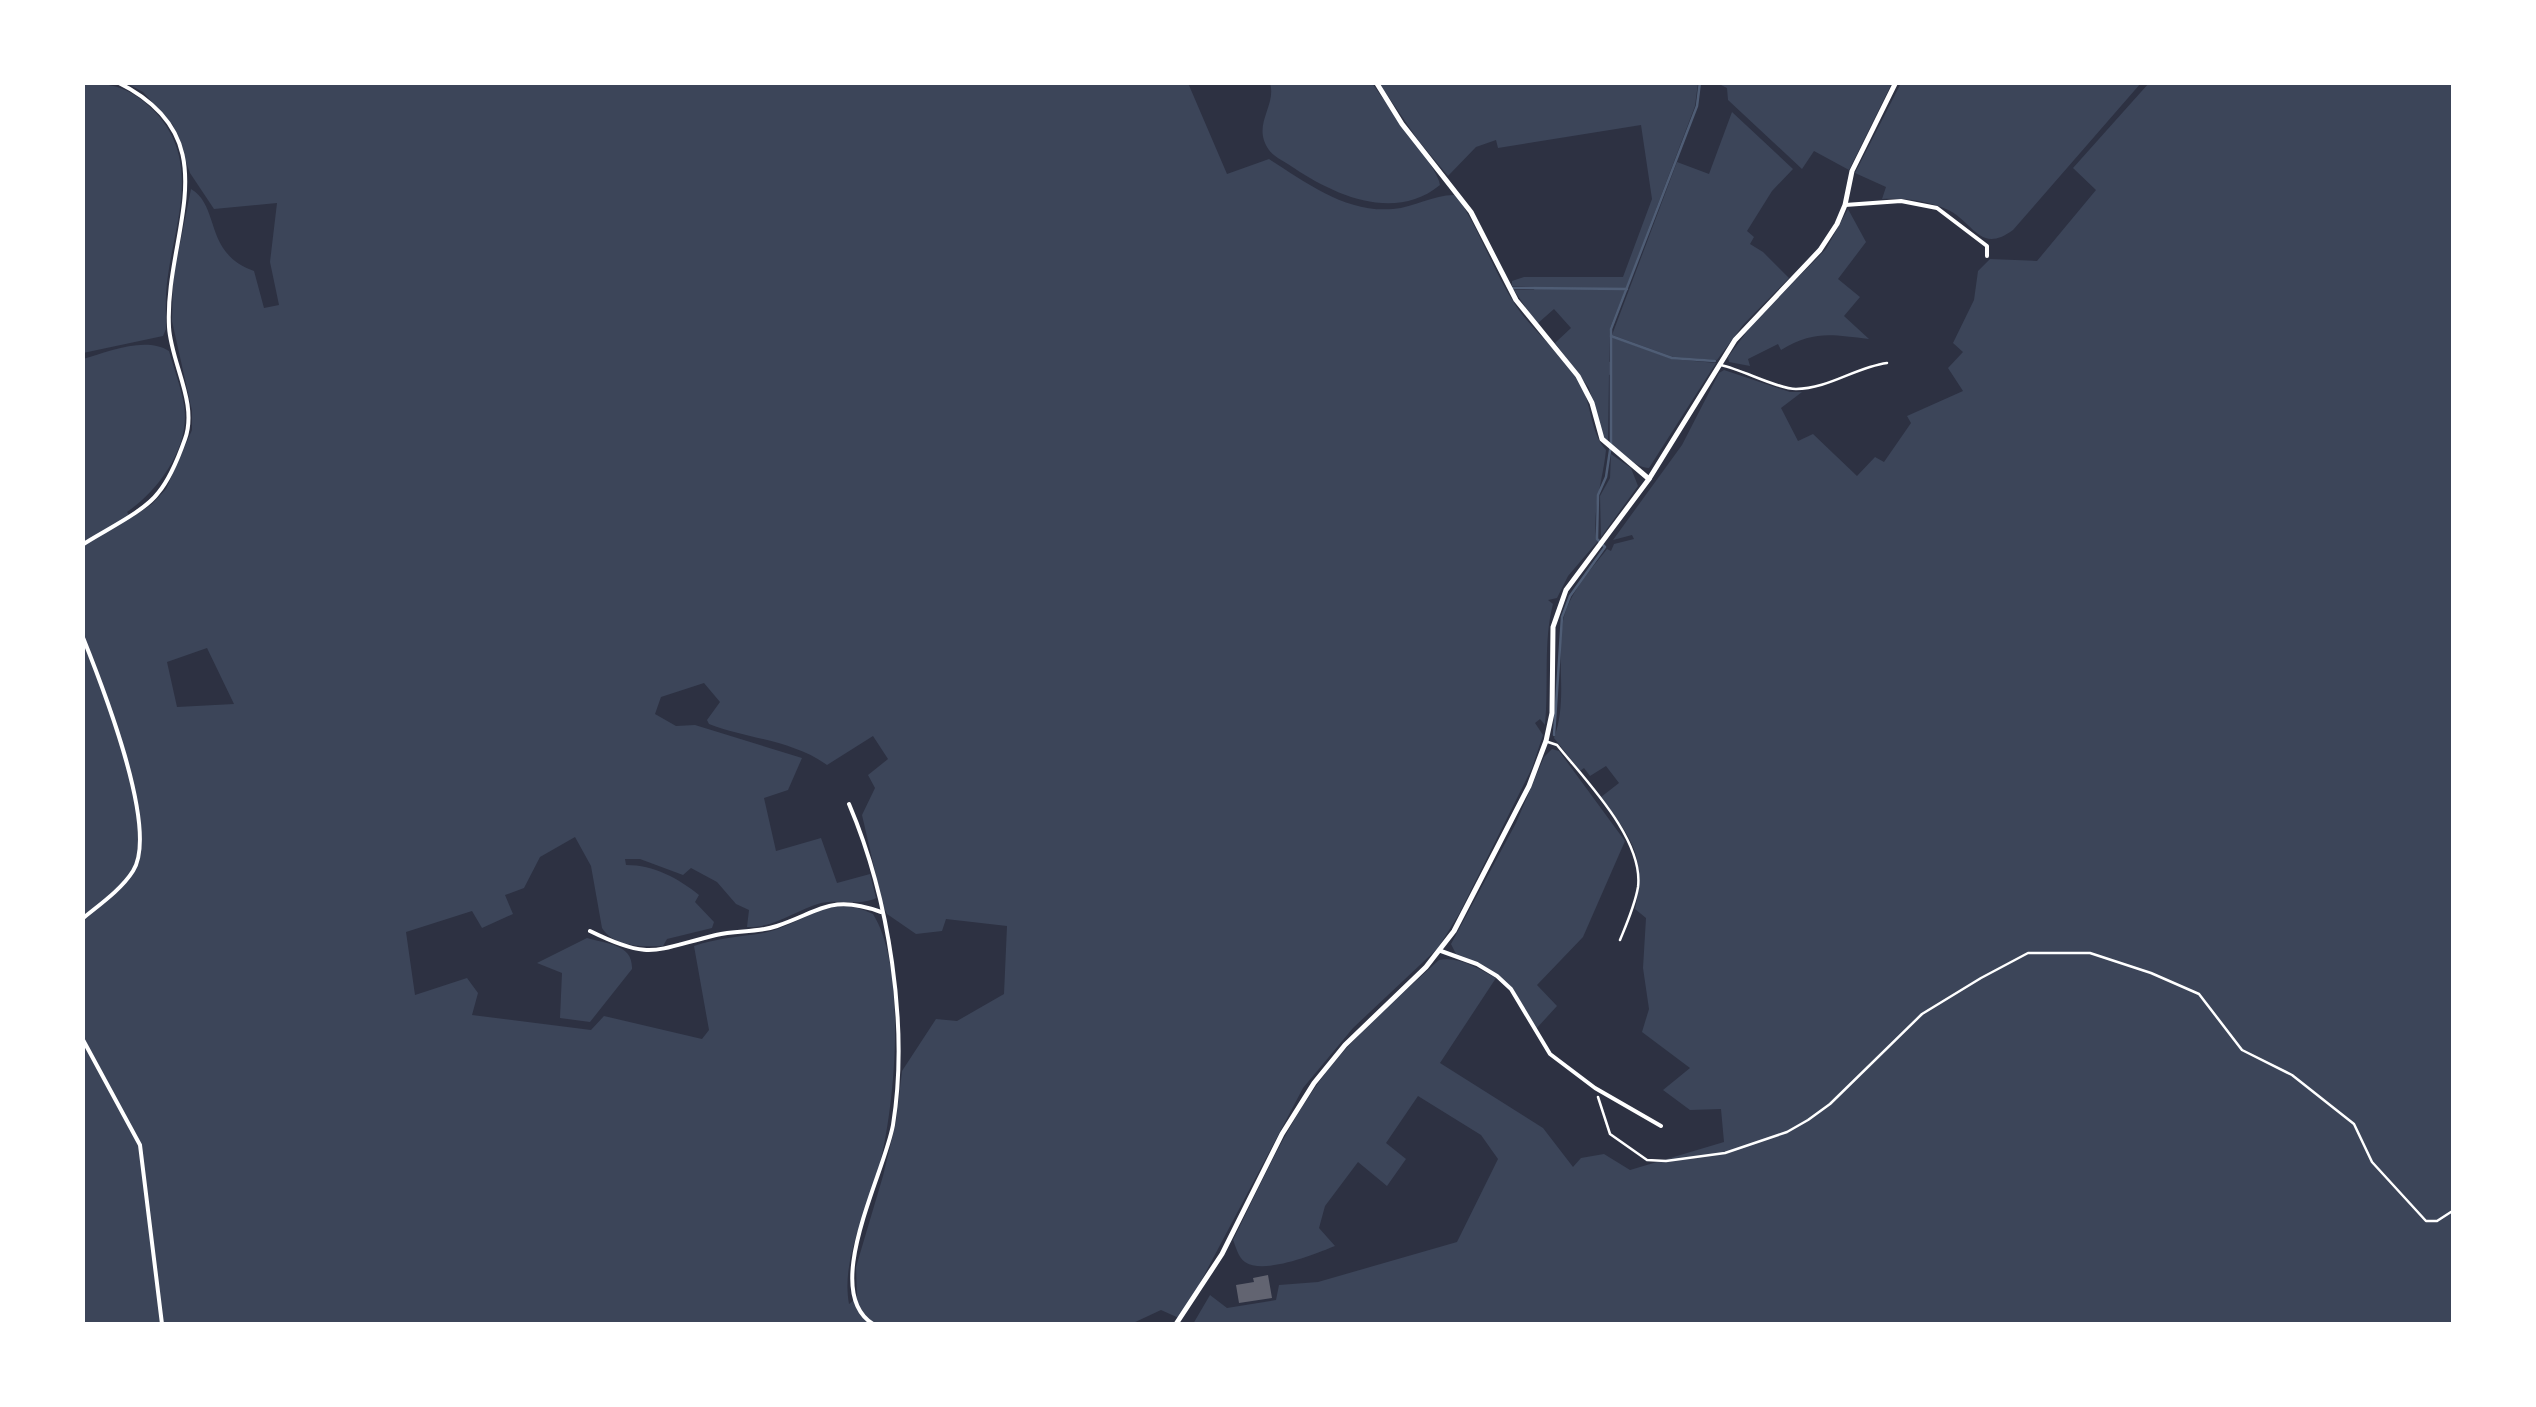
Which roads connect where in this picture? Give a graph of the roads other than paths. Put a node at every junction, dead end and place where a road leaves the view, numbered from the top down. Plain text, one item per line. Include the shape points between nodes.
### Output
1 (117, 82) edge
2 (1376, 82) edge
3 (1896, 82) edge
4 (1845, 204) junction
5 (1987, 256) dead end
6 (1887, 363) dead end
7 (1720, 364) junction
8 (1649, 479) junction
9 (82, 545) edge
10 (82, 634) edge
11 (1546, 741) junction
12 (849, 804) dead end
13 (881, 912) junction
14 (82, 919) edge
15 (590, 931) dead end
16 (1620, 940) dead end
17 (1441, 951) junction
18 (82, 1038) edge
19 (1661, 1126) dead end
20 (162, 1324) edge
21 (874, 1324) edge
22 (1176, 1324) edge

1 - 9 street via 160,112 183,157 186,208 168,314 189,426 158,494
2 - 8 street via 1465,203 1516,300 1578,376 1602,439
3 - 4 street via 1852,171
4 - 5 street via 1901,201 1937,208 1986,246
4 - 7 street via 1820,250 1753,318
6 - 7 lane via 1796,389
7 - 8 street
8 - 11 street via 1558,607
10 - 14 street via 121,736 140,851 133,870
11 - 16 lane via 1600,798 1638,866 1638,888
11 - 17 street
12 - 13 street
13 - 15 street via 862,905 818,907 764,930 642,952
13 - 21 street via 895,986 898,1061 892,1126 851,1284 854,1304
17 - 19 street via 1498,976 1550,1054
17 - 22 street via 1314,1083 1222,1254
18 - 20 street via 140,1145

